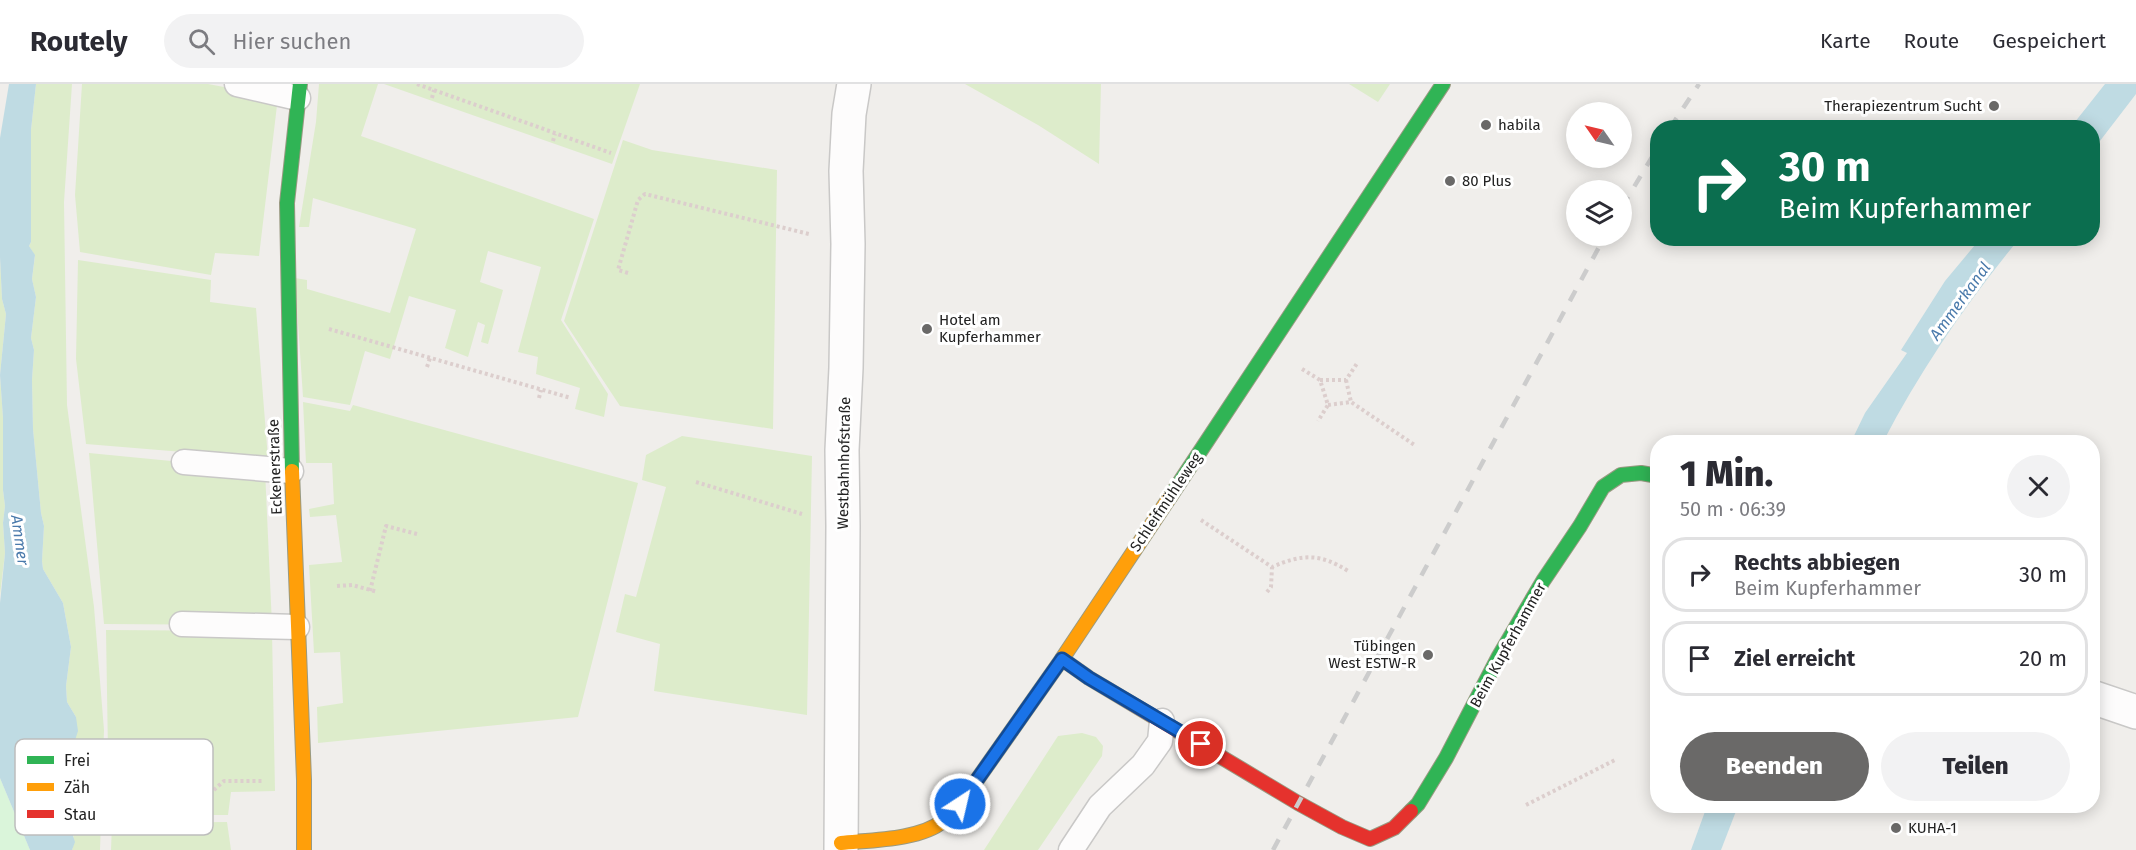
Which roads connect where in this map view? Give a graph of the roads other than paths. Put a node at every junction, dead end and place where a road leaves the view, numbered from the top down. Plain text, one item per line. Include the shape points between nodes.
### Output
1 (237, 84) edge
2 (854, 84) edge
3 (1443, 84) edge
4 (299, 91) edge
5 (184, 462) dead end
6 (291, 471) junction
7 (1650, 475) edge
8 (182, 624) dead end
9 (297, 627) junction
10 (1062, 659) junction
11 (2100, 701) edge
12 (2136, 712) edge
13 (1162, 721) junction
14 (1370, 845) edge
15 (841, 846) edge
16 (304, 850) edge
17 (1071, 850) edge

1 - 4 lane
2 - 15 street, Westbahnhofstraße via 846,171
3 - 10 street, Schleifmühleweg
4 - 6 street, Eckenerstraße via 287,203
5 - 6 lane
6 - 9 street, Eckenerstraße
7 - 14 street, Beim Kupferhammer via 1621,476 1603,487 1499,656 1418,804
8 - 9 lane
9 - 16 street, Eckenerstraße
10 - 13 street, Beim Kupferhammer
10 - 15 street, Schleifmühleweg via 960,804 942,823
11 - 12 street
13 - 14 street, Beim Kupferhammer
13 - 17 lane via 1160,741 1143,765 1100,806

